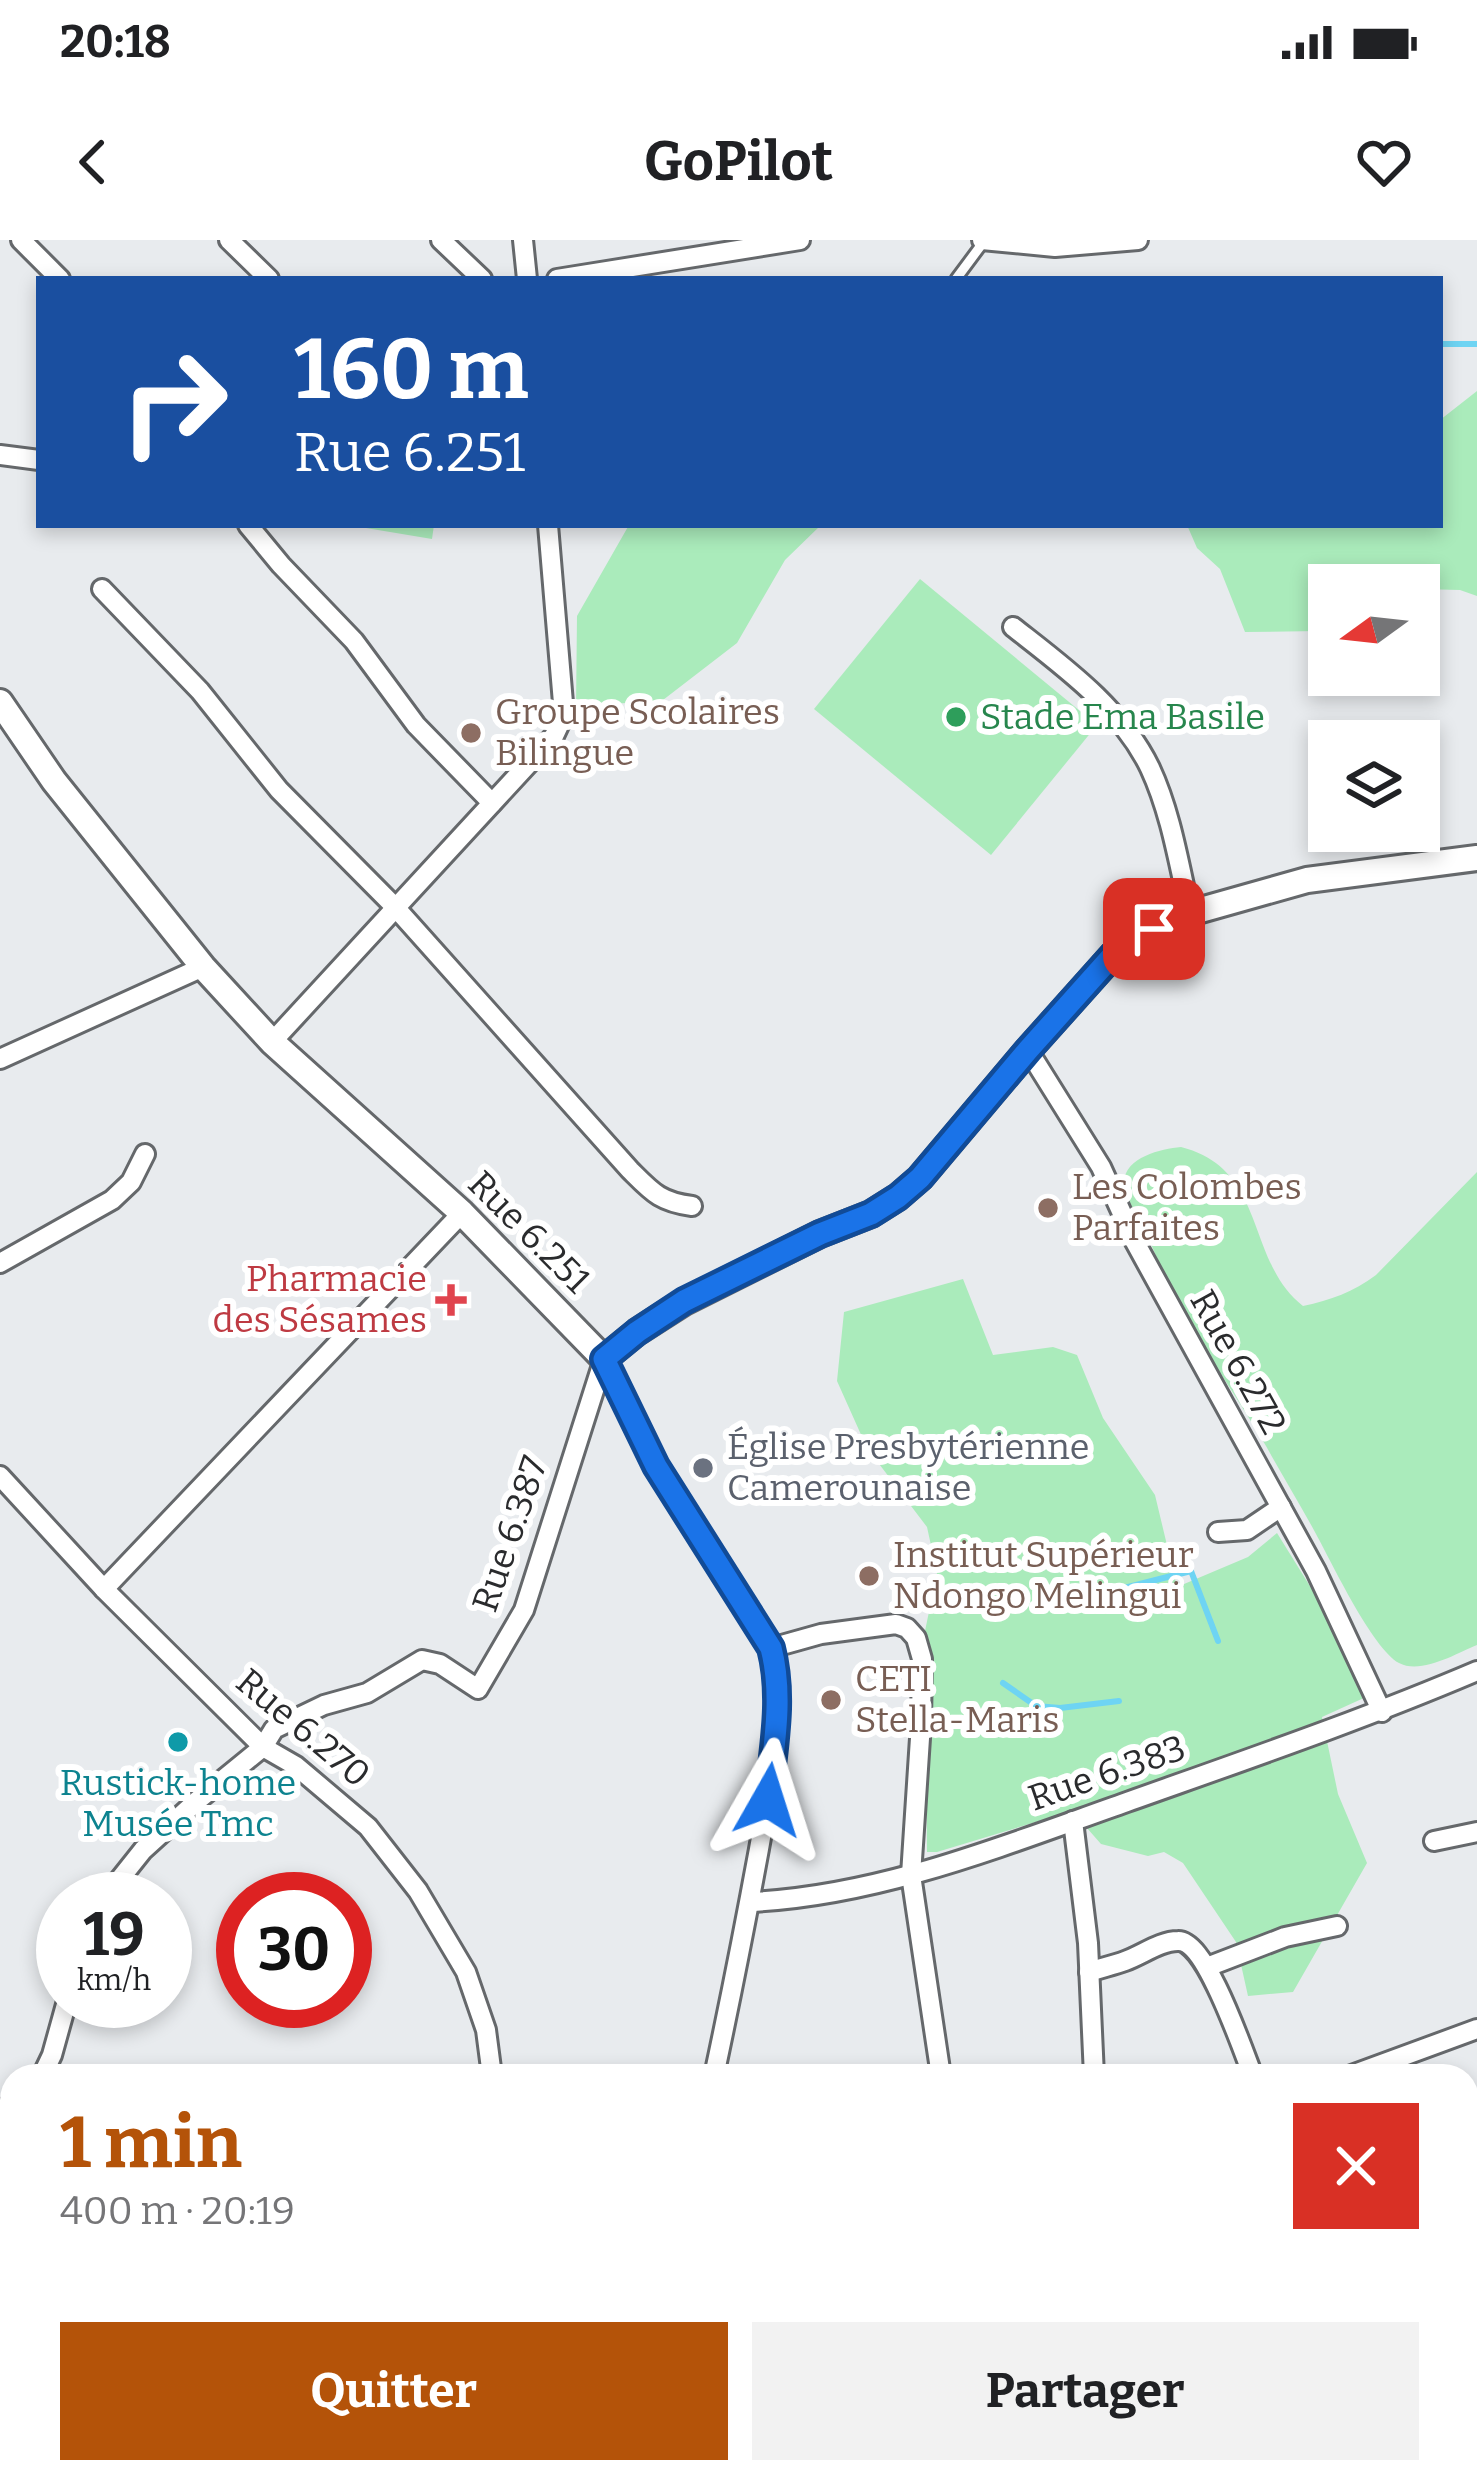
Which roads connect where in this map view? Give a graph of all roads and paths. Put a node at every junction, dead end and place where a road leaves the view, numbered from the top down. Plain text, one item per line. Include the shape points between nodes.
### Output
1 (21, 240) edge
2 (229, 240) edge
3 (441, 240) edge
4 (524, 240) edge
5 (800, 240) edge
6 (983, 240) edge
7 (1138, 240) edge
8 (57, 276) edge
9 (266, 276) edge
10 (479, 276) edge
11 (527, 276) edge
12 (576, 276) edge
13 (958, 276) edge
14 (0, 455) edge
15 (36, 460) edge
16 (250, 528) edge
17 (548, 528) edge
18 (102, 590) dead end
19 (1013, 627) dead end
20 (0, 702) edge
21 (492, 803) junction
22 (1477, 858) edge
23 (395, 907) junction
24 (1190, 913) junction
25 (203, 968) junction
26 (272, 1042) junction
27 (1028, 1050) junction
28 (0, 1059) edge
29 (145, 1154) dead end
30 (692, 1206) dead end
31 (462, 1213) junction
32 (0, 1263) edge
33 (604, 1359) junction
34 (0, 1476) edge
35 (1281, 1507) junction
36 (1218, 1532) dead end
37 (104, 1589) junction
38 (771, 1648) junction
39 (1477, 1671) edge
40 (1382, 1712) junction
41 (263, 1747) junction
42 (1073, 1821) junction
43 (1477, 1832) edge
44 (1434, 1841) dead end
45 (125, 1872) edge
46 (911, 1875) junction
47 (750, 1902) junction
48 (1337, 1926) dead end
49 (1207, 1967) junction
50 (1089, 1972) junction
51 (60, 2028) edge
52 (1477, 2030) edge
53 (48, 2064) edge
54 (490, 2064) edge
55 (716, 2064) edge
56 (939, 2064) edge
57 (1093, 2064) edge
58 (1248, 2064) edge
59 (1382, 2064) edge

1 - 8 street
2 - 9 street
3 - 10 street
4 - 11 street
5 - 12 street
6 - 7 street via 1055,247
6 - 13 lane
14 - 15 street
16 - 21 street
17 - 21 street via 561,721
18 - 23 street
19 - 24 street via 1135,741 1161,796
20 - 25 main road, Rue 6.251
21 - 23 street
22 - 24 main road via 1307,880
23 - 26 street
23 - 30 street via 655,1196
24 - 27 main road via 1113,955
25 - 26 main road, Rue 6.251
25 - 28 street
26 - 31 main road, Rue 6.251
27 - 33 main road via 898,1197 684,1301
27 - 35 street, Rue 6.272 via 1101,1167
29 - 32 street via 112,1200
31 - 33 main road, Rue 6.251
31 - 37 street
33 - 38 street via 656,1466
33 - 41 street, Rue 6.387 via 524,1610 478,1689 422,1660 367,1693 274,1729
34 - 37 street, Rue 6.270
35 - 36 street via 1247,1530
35 - 40 street, Rue 6.272
37 - 41 street, Rue 6.270
38 - 46 street via 896,1624 916,1638 921,1723
38 - 47 street via 776,1732
39 - 40 street, Rue 6.383
40 - 42 street, Rue 6.383
41 - 45 street, Rue 6.387
41 - 54 street, Rue 6.270 via 368,1826 418,1891 466,1972
42 - 46 street, Rue 6.383
42 - 50 street
43 - 44 street
46 - 47 street, Rue 6.383
46 - 56 street
47 - 55 street
48 - 49 street
49 - 50 street via 1194,1948 1174,1940
49 - 58 street
50 - 57 street
51 - 53 street
52 - 59 street

